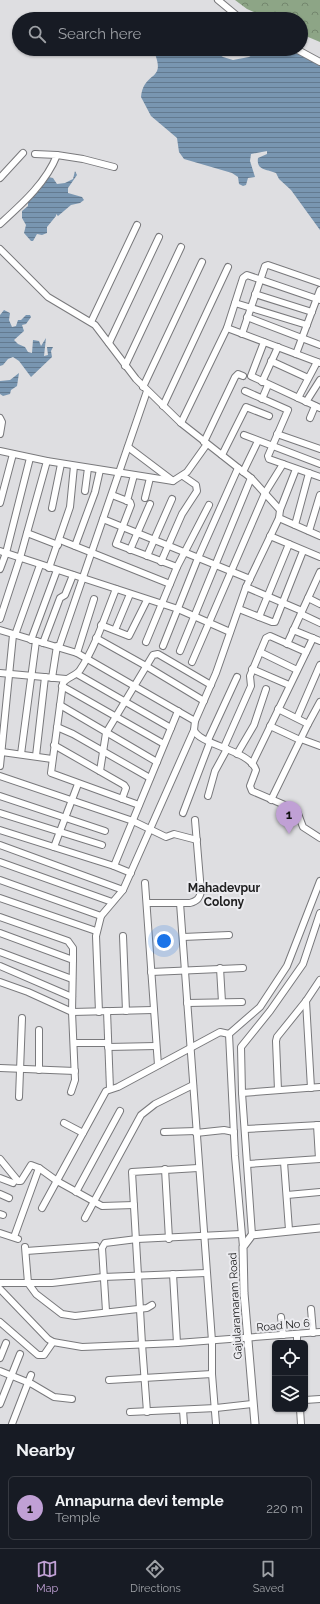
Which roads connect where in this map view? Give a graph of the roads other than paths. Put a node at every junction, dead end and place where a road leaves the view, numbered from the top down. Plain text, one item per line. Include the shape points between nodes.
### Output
1 (218, 0) edge
2 (233, 12) edge
3 (308, 56) edge
4 (320, 62) edge
5 (23, 153) dead end
6 (35, 154) dead end
7 (57, 155) junction
8 (114, 167) dead end
9 (0, 178) edge
10 (0, 224) edge
11 (137, 225) dead end
12 (159, 237) dead end
13 (181, 247) dead end
14 (0, 249) edge
15 (202, 262) dead end
16 (228, 267) dead end
17 (260, 279) junction
18 (320, 283) edge
19 (320, 290) edge
20 (255, 294) junction
21 (318, 299) edge
22 (236, 303) junction
23 (250, 307) junction
24 (312, 312) junction
25 (247, 317) junction
26 (91, 322) junction
27 (307, 325) junction
28 (227, 328) junction
29 (242, 334) junction
30 (303, 338) junction
31 (264, 342) junction
32 (109, 343) junction
33 (320, 345) edge
34 (278, 347) junction
35 (296, 354) junction
36 (271, 361) junction
37 (318, 362) edge
38 (125, 366) junction
39 (243, 376) dead end
40 (308, 378) junction
41 (320, 380) edge
42 (265, 383) junction
43 (145, 389) junction
44 (245, 391) dead end
45 (298, 398) junction
46 (262, 399) junction
47 (306, 402) junction
48 (163, 406) junction
49 (317, 407) edge
50 (269, 416) dead end
51 (0, 418) edge
52 (310, 418) dead end
53 (181, 423) junction
54 (0, 434) edge
55 (278, 434) junction
56 (244, 435) dead end
57 (258, 441) junction
58 (206, 443) junction
59 (128, 447) junction
60 (272, 447) junction
61 (320, 449) edge
62 (0, 451) edge
63 (13, 454) junction
64 (222, 455) junction
65 (30, 458) junction
66 (47, 461) junction
67 (61, 464) junction
68 (284, 464) junction
69 (320, 464) edge
70 (74, 466) junction
71 (88, 468) junction
72 (296, 469) junction
73 (100, 470) junction
74 (241, 470) junction
75 (120, 473) junction
76 (309, 473) junction
77 (134, 475) junction
78 (183, 476) junction
79 (320, 477) edge
80 (150, 478) junction
81 (251, 478) junction
82 (173, 482) junction
83 (85, 491) dead end
84 (265, 493) junction
85 (112, 495) junction
86 (320, 495) edge
87 (145, 498) dead end
88 (172, 499) dead end
89 (127, 501) junction
90 (0, 503) edge
91 (150, 504) dead end
92 (209, 505) dead end
93 (52, 508) dead end
94 (280, 510) junction
95 (279, 518) junction
96 (103, 519) junction
97 (295, 525) junction
98 (122, 526) junction
99 (309, 531) junction
100 (27, 533) junction
101 (138, 533) junction
102 (270, 536) junction
103 (320, 536) edge
104 (154, 540) junction
105 (59, 543) junction
106 (289, 544) junction
107 (168, 545) junction
108 (75, 546) junction
109 (130, 550) junction
110 (303, 551) junction
111 (3, 552) edge
112 (184, 552) junction
113 (92, 553) junction
114 (146, 556) junction
115 (20, 558) junction
116 (198, 558) junction
117 (320, 558) edge
118 (161, 562) junction
119 (40, 565) junction
120 (214, 565) junction
121 (177, 567) junction
122 (49, 568) junction
123 (0, 569) edge
124 (57, 570) junction
125 (231, 572) junction
126 (320, 572) edge
127 (73, 575) junction
128 (84, 579) junction
129 (250, 579) junction
130 (170, 584) junction
131 (246, 587) junction
132 (116, 589) junction
133 (130, 594) junction
134 (268, 596) junction
135 (308, 598) junction
136 (94, 599) dead end
137 (147, 600) junction
138 (283, 603) junction
139 (162, 604) junction
140 (320, 604) edge
141 (178, 609) junction
142 (239, 609) junction
143 (301, 613) junction
144 (194, 616) junction
145 (259, 617) junction
146 (0, 619) edge
147 (209, 623) junction
148 (320, 623) edge
149 (102, 625) junction
150 (0, 630) edge
151 (115, 630) junction
152 (293, 630) junction
153 (230, 632) junction
154 (14, 635) junction
155 (96, 638) junction
156 (313, 638) junction
157 (33, 641) junction
158 (320, 641) edge
159 (146, 642) dead end
160 (44, 643) junction
161 (287, 644) junction
162 (58, 646) junction
163 (163, 646) dead end
164 (180, 651) dead end
165 (260, 652) junction
166 (306, 652) junction
167 (76, 653) junction
168 (87, 658) junction
169 (192, 662) dead end
170 (320, 665) edge
171 (146, 666) junction
172 (252, 669) junction
173 (297, 670) junction
174 (0, 673) edge
175 (10, 674) junction
176 (77, 674) junction
177 (30, 676) junction
178 (49, 678) junction
179 (237, 678) dead end
180 (66, 679) junction
181 (134, 685) junction
182 (62, 686) junction
183 (211, 686) junction
184 (290, 686) junction
185 (266, 689) dead end
186 (204, 701) junction
187 (124, 702) junction
188 (320, 702) edge
189 (60, 705) junction
190 (278, 709) junction
191 (178, 711) junction
192 (313, 715) junction
193 (116, 716) junction
194 (320, 717) edge
195 (297, 718) junction
196 (195, 721) junction
197 (308, 724) junction
198 (270, 726) junction
199 (56, 727) junction
200 (171, 728) junction
201 (194, 730) junction
202 (106, 733) junction
203 (301, 740) junction
204 (209, 741) junction
205 (164, 744) junction
206 (54, 745) junction
207 (320, 746) edge
208 (226, 748) junction
209 (103, 750) junction
210 (2, 752) junction
211 (21, 754) junction
212 (236, 754) junction
213 (36, 756) junction
214 (52, 759) junction
215 (157, 762) junction
216 (252, 764) junction
217 (0, 766) edge
218 (100, 771) junction
219 (0, 776) edge
220 (150, 778) junction
221 (78, 784) junction
222 (0, 796) edge
223 (208, 796) dead end
224 (122, 799) junction
225 (72, 800) junction
226 (272, 800) junction
227 (139, 805) junction
228 (0, 813) edge
229 (183, 813) dead end
230 (65, 817) junction
231 (195, 820) dead end
232 (133, 821) junction
233 (149, 829) junction
234 (0, 830) edge
235 (105, 831) dead end
236 (60, 832) junction
237 (320, 838) edge
238 (197, 840) junction
239 (0, 845) edge
240 (102, 845) dead end
241 (54, 848) junction
242 (0, 862) edge
243 (114, 866) junction
244 (131, 874) junction
245 (0, 880) edge
246 (320, 881) edge
247 (145, 883) dead end
248 (123, 890) junction
249 (0, 898) edge
250 (112, 902) junction
251 (148, 903) junction
252 (180, 903) junction
253 (320, 913) edge
254 (100, 916) junction
255 (0, 918) edge
256 (96, 931) junction
257 (0, 933) edge
258 (229, 935) dead end
259 (123, 936) dead end
260 (183, 937) junction
261 (0, 952) edge
262 (73, 960) junction
263 (0, 966) edge
264 (220, 968) junction
265 (243, 968) dead end
266 (185, 970) junction
267 (151, 972) junction
268 (72, 979) junction
269 (320, 980) edge
270 (0, 982) edge
271 (72, 997) junction
272 (306, 1001) junction
273 (222, 1002) junction
274 (242, 1002) dead end
275 (187, 1003) junction
276 (153, 1010) junction
277 (107, 1011) junction
278 (126, 1011) junction
279 (72, 1012) junction
280 (99, 1012) junction
281 (22, 1018) dead end
282 (39, 1030) dead end
283 (229, 1034) junction
284 (74, 1043) junction
285 (229, 1044) junction
286 (108, 1045) junction
287 (156, 1046) junction
288 (190, 1047) junction
289 (241, 1047) junction
290 (158, 1065) junction
291 (0, 1068) edge
292 (20, 1070) junction
293 (39, 1070) junction
294 (75, 1071) junction
295 (193, 1085) junction
296 (320, 1087) edge
297 (311, 1088) junction
298 (110, 1089) junction
299 (278, 1090) junction
300 (71, 1092) dead end
301 (242, 1093) junction
302 (19, 1097) dead end
303 (120, 1111) dead end
304 (64, 1123) dead end
305 (318, 1125) edge
306 (245, 1129) junction
307 (164, 1132) dead end
308 (196, 1132) junction
309 (234, 1132) junction
310 (83, 1133) junction
311 (0, 1159) edge
312 (319, 1159) edge
313 (284, 1162) junction
314 (248, 1164) junction
315 (39, 1168) junction
316 (198, 1168) junction
317 (166, 1170) junction
318 (0, 1178) edge
319 (57, 1181) junction
320 (13, 1183) dead end
321 (76, 1192) junction
322 (320, 1192) edge
323 (0, 1194) edge
324 (287, 1195) junction
325 (9, 1198) dead end
326 (93, 1201) junction
327 (134, 1205) junction
328 (42, 1208) dead end
329 (85, 1218) dead end
330 (320, 1228) edge
331 (289, 1230) junction
332 (0, 1233) edge
333 (241, 1234) junction
334 (252, 1235) junction
335 (203, 1236) junction
336 (169, 1239) junction
337 (137, 1240) junction
338 (96, 1246) dead end
339 (243, 1247) junction
340 (206, 1273) junction
341 (173, 1274) junction
342 (138, 1276) junction
343 (103, 1277) junction
344 (0, 1283) edge
345 (28, 1283) junction
346 (0, 1289) edge
347 (152, 1305) dead end
348 (140, 1308) junction
349 (311, 1309) dead end
350 (106, 1312) junction
351 (281, 1317) dead end
352 (0, 1322) edge
353 (320, 1328) edge
354 (315, 1331) edge
355 (297, 1334) junction
356 (283, 1335) junction
357 (248, 1338) junction
358 (297, 1340) edge
359 (212, 1341) junction
360 (53, 1342) junction
361 (6, 1343) dead end
362 (177, 1343) junction
363 (142, 1344) junction
364 (20, 1354) dead end
365 (0, 1358) edge
366 (0, 1371) edge
367 (212, 1374) junction
368 (11, 1375) junction
369 (31, 1375) dead end
370 (144, 1378) junction
371 (109, 1380) dead end
372 (28, 1382) junction
373 (72, 1399) dead end
374 (320, 1399) edge
375 (308, 1400) edge
376 (0, 1404) edge
377 (252, 1404) junction
378 (216, 1408) junction
379 (183, 1410) junction
380 (130, 1412) dead end
381 (147, 1412) junction
382 (300, 1412) edge
383 (12, 1424) edge
384 (184, 1424) edge
385 (216, 1424) edge
386 (255, 1424) edge
387 (301, 1424) edge

1 - 2 street
3 - 4 street
5 - 9 street
6 - 7 street
7 - 8 street
7 - 10 street via 48,174 24,203
11 - 26 street
12 - 32 street
13 - 38 street
14 - 26 street via 48,297
15 - 43 street
16 - 48 street
17 - 18 street via 268,265
17 - 20 street
17 - 21 street
17 - 22 street via 244,276
19 - 21 street
20 - 23 street
20 - 24 street
21 - 24 street
22 - 23 street
22 - 28 street
23 - 25 street
23 - 27 street
24 - 27 street
25 - 29 street
25 - 30 street
26 - 32 street
27 - 30 street
28 - 29 street
28 - 53 street
29 - 31 street
30 - 33 street
30 - 35 street
31 - 34 street
31 - 42 street via 250,373 252,377
32 - 38 street
34 - 35 street
34 - 36 street
35 - 37 street
36 - 40 street
36 - 42 street
37 - 40 street
38 - 43 street
39 - 58 street via 238,374 236,377
40 - 45 street
41 - 47 street
42 - 45 street
42 - 46 street
43 - 48 street
43 - 59 street
44 - 46 street
45 - 47 street
46 - 55 street via 288,410
47 - 49 street
48 - 53 street
49 - 52 street
50 - 64 street via 246,407
51 - 54 street
53 - 58 street
55 - 60 street
55 - 61 street
56 - 57 street
57 - 60 street
57 - 74 street
58 - 64 street
58 - 78 street
59 - 75 street
59 - 82 street
60 - 68 street via 268,458
60 - 69 street
62 - 63 street
63 - 65 street
63 - 90 street
64 - 74 street
65 - 66 street
65 - 111 street
66 - 67 street
66 - 100 street
67 - 70 street
67 - 93 street
68 - 72 street
68 - 84 street
70 - 71 street
70 - 105 street via 70,507
71 - 73 street
71 - 83 street
72 - 76 street
72 - 94 street
73 - 75 street
73 - 108 street via 95,492
74 - 81 street
74 - 116 street
75 - 77 street
75 - 85 street
76 - 79 street
76 - 97 street
77 - 80 street
77 - 89 street
78 - 82 street
78 - 107 street via 196,485 197,491 182,514
80 - 82 street
80 - 87 street
81 - 84 street
81 - 120 street
84 - 94 street
84 - 125 street
85 - 89 street
85 - 96 street
86 - 99 street
88 - 104 street
89 - 98 street via 131,505
91 - 101 street
92 - 112 street
94 - 95 street
95 - 97 street
95 - 102 street
96 - 98 street
96 - 113 street
97 - 99 street
98 - 101 street
98 - 109 street via 116,544
99 - 103 street
100 - 105 street
100 - 115 street
101 - 104 street
101 - 109 street
102 - 106 street
102 - 129 street
104 - 107 street
104 - 114 street
105 - 108 street
105 - 122 street
106 - 110 street
106 - 134 street
107 - 112 street
107 - 118 street
108 - 113 street
109 - 114 street
110 - 117 street
110 - 138 street
111 - 115 street
111 - 123 street
112 - 116 street
112 - 121 street
113 - 128 street
113 - 130 street
114 - 118 street
115 - 119 street
115 - 146 street
116 - 120 street
116 - 141 street
118 - 121 street
119 - 122 street
119 - 154 street
120 - 125 street
120 - 144 street
121 - 130 street
122 - 124 street
124 - 127 street
124 - 157 street
125 - 129 street
125 - 147 street
126 - 135 street
127 - 128 street
127 - 160 street via 64,595 60,598
128 - 132 street
128 - 162 street
129 - 131 street
130 - 139 street
131 - 134 street
131 - 142 street
132 - 133 street
132 - 149 street
133 - 137 street
133 - 151 street
134 - 138 street
134 - 145 street
135 - 140 street
135 - 143 street
136 - 167 street
137 - 139 street
137 - 151 street via 129,636
138 - 143 street
138 - 145 street via 274,622
139 - 141 street
139 - 159 street
141 - 144 street
141 - 163 street
142 - 145 street
142 - 153 street
143 - 148 street
143 - 152 street
144 - 147 street
144 - 164 street
147 - 153 street
147 - 169 street
149 - 151 street
149 - 155 street
150 - 154 street
152 - 156 street
152 - 161 street
153 - 183 street
154 - 157 street
154 - 175 street
155 - 168 street
155 - 171 street
156 - 158 street
156 - 166 street
157 - 160 street
157 - 177 street
160 - 162 street
161 - 165 street via 270,636 267,637
161 - 166 street
162 - 167 street
162 - 178 street
165 - 172 street
165 - 173 street
166 - 173 street
167 - 168 street
168 - 176 street
168 - 181 street
170 - 195 street
171 - 181 street
171 - 183 street via 153,655 158,654
171 - 186 street
172 - 184 street
172 - 208 street via 251,686
173 - 184 street
174 - 175 street
175 - 177 street
175 - 210 street
176 - 180 street
176 - 187 street
177 - 178 street
177 - 211 street
178 - 180 street
178 - 213 street
179 - 204 street
180 - 182 street
181 - 187 street
181 - 191 street
182 - 189 street
182 - 193 street
183 - 186 street
184 - 190 street
185 - 212 street via 254,725
186 - 196 street
187 - 193 street
187 - 200 street
188 - 192 street
189 - 199 street
189 - 202 street
190 - 195 street
190 - 198 street
191 - 196 street
191 - 200 street
192 - 194 street
192 - 197 street
193 - 202 street
193 - 205 street
195 - 197 street
196 - 201 street
197 - 203 street
198 - 203 street
198 - 216 street
199 - 206 street
199 - 209 street
200 - 205 street
201 - 204 street via 198,736
201 - 233 street
202 - 209 street
202 - 215 street
203 - 207 street
203 - 226 street
204 - 208 street
204 - 229 street
205 - 215 street
206 - 214 street
206 - 218 street
208 - 212 street
208 - 223 street via 215,771
209 - 218 street
209 - 220 street
210 - 211 street
210 - 217 street
211 - 213 street
212 - 216 street
213 - 214 street
214 - 221 street via 51,773
215 - 220 street
216 - 226 street via 256,770 250,789
218 - 224 street via 126,786
219 - 225 street
220 - 227 street
221 - 224 street
221 - 225 street
222 - 230 street
224 - 227 street
225 - 230 street
225 - 232 street
226 - 237 street via 297,811 303,827
227 - 232 street
228 - 236 street
230 - 235 street
230 - 236 street
231 - 238 street
232 - 233 street
232 - 243 street
233 - 238 street via 166,837 174,834
233 - 244 street
234 - 241 street
236 - 240 street
236 - 241 street
238 - 252 street via 201,892 196,902
239 - 248 street
241 - 243 street
242 - 250 street
243 - 244 street
244 - 248 street
245 - 254 street
246 - 283 street via 287,966 260,1007
247 - 251 street
248 - 250 street
249 - 256 street
250 - 254 street
251 - 252 street
251 - 267 street
252 - 260 street
253 - 289 street via 303,964
254 - 256 street
255 - 262 street via 68,941 74,948
256 - 280 street
257 - 262 street
258 - 260 street
259 - 278 street
260 - 266 street
261 - 268 street
262 - 268 street
263 - 271 street
264 - 265 street
264 - 266 street
264 - 273 street
266 - 267 street
266 - 275 street
267 - 276 street
268 - 271 street
269 - 272 street
270 - 279 street
271 - 279 street
272 - 297 street
272 - 299 street via 280,1032 276,1041
273 - 274 street
273 - 275 street
275 - 288 street
276 - 278 street
276 - 287 street
277 - 278 street
277 - 280 street
277 - 286 street
279 - 280 street
279 - 284 street
281 - 292 street
282 - 293 street
283 - 285 street
283 - 288 street via 220,1032
284 - 286 street
284 - 294 street
285 - 289 street
285 - 309 street
286 - 287 street
286 - 298 street
287 - 290 street
288 - 290 street
288 - 295 street
289 - 301 street
290 - 298 street
291 - 292 street
292 - 293 street
292 - 302 street
293 - 294 street
294 - 300 street via 75,1085
295 - 308 street
295 - 326 street via 155,1104 140,1115
296 - 297 street
297 - 299 street
298 - 310 street via 106,1091
299 - 301 street
301 - 306 street
303 - 321 street
304 - 310 street
305 - 306 street
305 - 312 street
306 - 314 street
307 - 308 street
308 - 309 street
308 - 316 street
309 - 333 street
310 - 319 street
311 - 315 street via 19,1181 30,1165
312 - 313 street
313 - 314 street
313 - 324 street
314 - 334 street
315 - 319 street
315 - 332 street via 16,1238
316 - 317 street
316 - 335 street
317 - 327 street via 132,1172
317 - 336 street
318 - 320 street
319 - 321 street
319 - 328 street
321 - 326 street
322 - 324 street
323 - 325 street
324 - 331 street
326 - 327 street via 108,1207
326 - 329 street
327 - 337 street
330 - 331 main road
331 - 334 main road
333 - 335 street
333 - 339 street
334 - 339 main road, Gajularamaram Road
335 - 336 street
335 - 340 street
336 - 337 street
337 - 342 street
337 - 343 street via 108,1242 103,1245
338 - 345 street via 25,1249
339 - 357 main road, Gajularamaram Road
340 - 341 street
340 - 359 street
341 - 342 street
341 - 362 street
342 - 343 street
342 - 348 street
343 - 345 street
343 - 350 street
344 - 345 street
345 - 350 street via 36,1294 62,1314 75,1316
346 - 360 street
347 - 348 street
348 - 350 street
348 - 363 street
349 - 354 street
351 - 356 street
352 - 360 street via 38,1355 44,1355
353 - 354 street, Road No 6
354 - 355 street, Road No 6
355 - 356 street, Road No 6
355 - 358 street
356 - 357 street, Road No 6
357 - 359 street, Road No 6
357 - 377 main road, Gajularamaram Road
359 - 362 street, Road No 6
359 - 367 street
360 - 363 street, Road No 6 via 82,1346
361 - 365 street
362 - 363 street, Road No 6
363 - 370 street
364 - 368 street
366 - 368 street
367 - 370 street
367 - 378 street
368 - 372 street
368 - 376 street
369 - 372 street
370 - 371 street
370 - 381 street
372 - 373 street via 54,1397
372 - 383 street
374 - 375 street
377 - 378 street
377 - 386 main road, Gajularamaram Road
378 - 379 street
378 - 385 street
379 - 381 street
379 - 384 street
380 - 381 street
382 - 387 street

